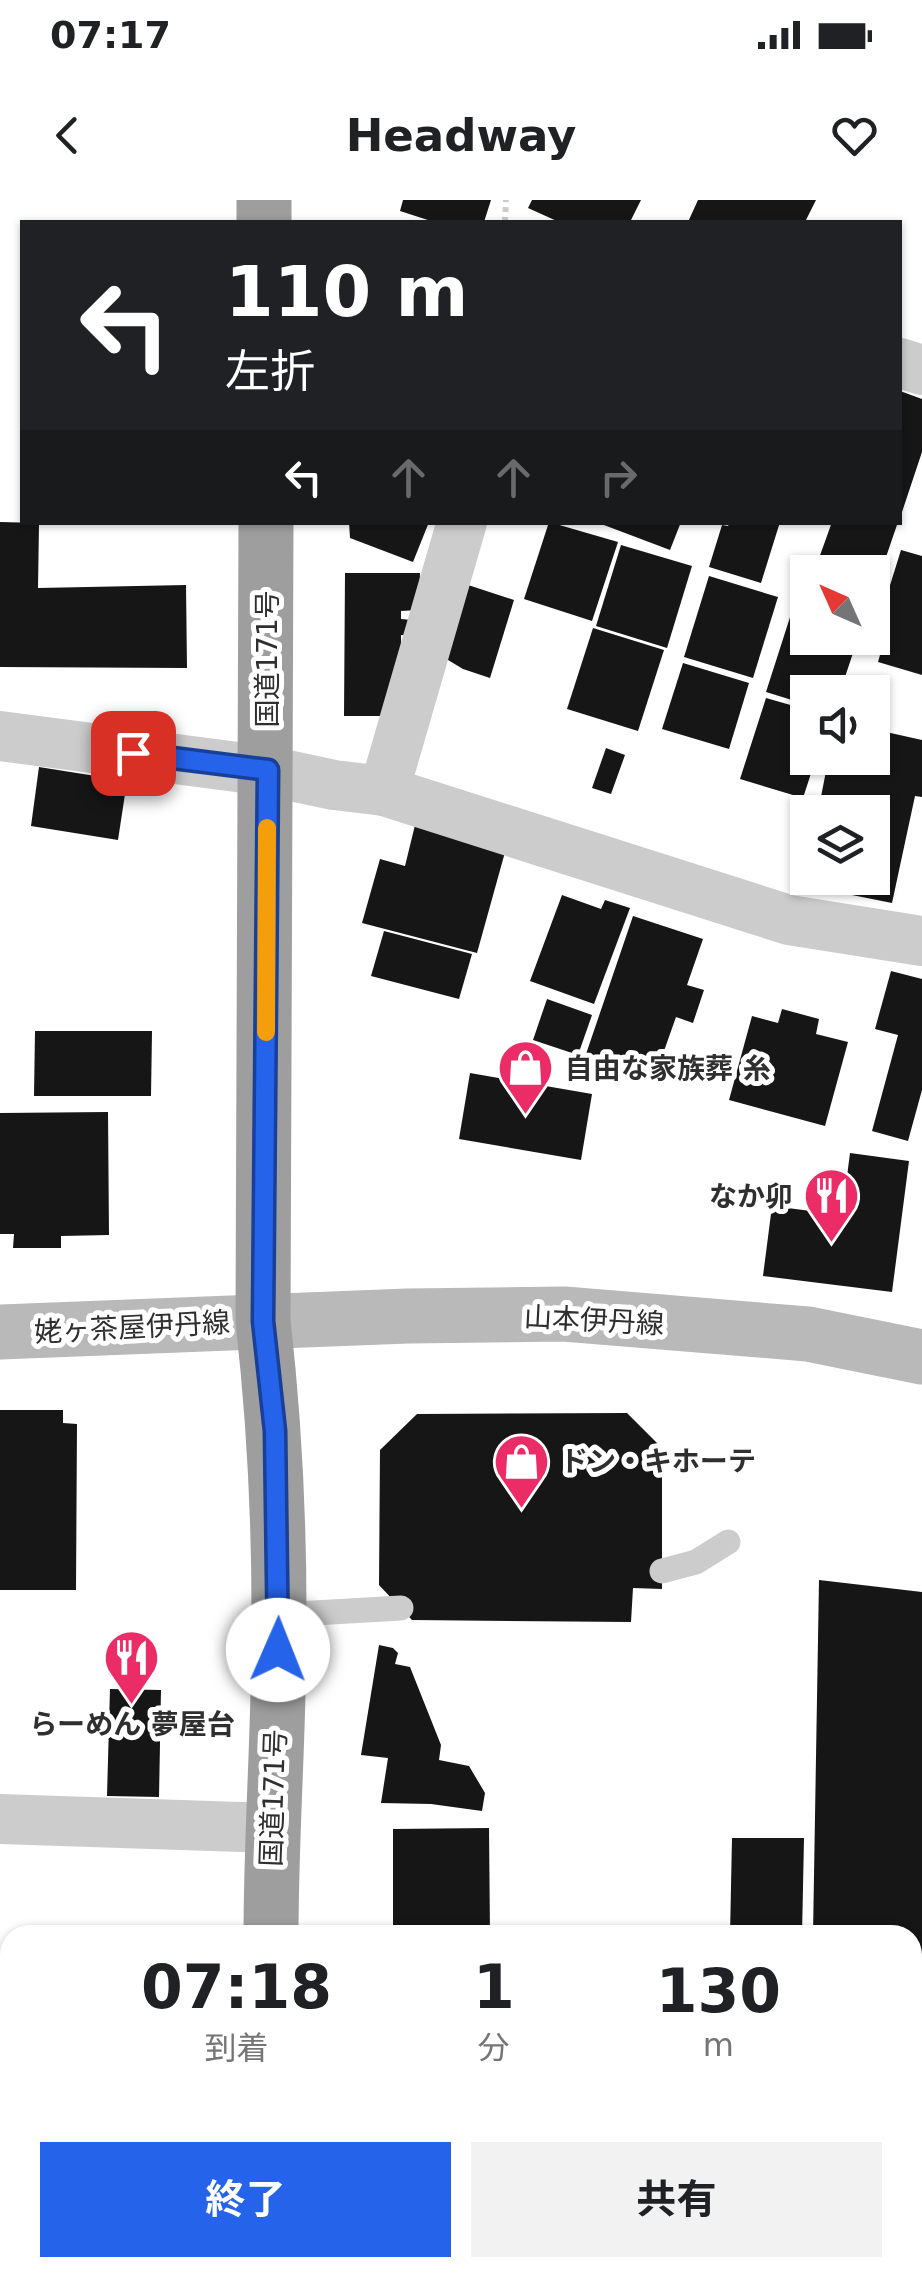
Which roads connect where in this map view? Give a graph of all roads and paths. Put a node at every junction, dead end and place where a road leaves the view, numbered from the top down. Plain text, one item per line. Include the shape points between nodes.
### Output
1 (266, 525) edge
2 (461, 525) edge
3 (0, 736) edge
4 (268, 770) junction
5 (384, 790) junction
6 (922, 941) edge
7 (263, 1321) junction
8 (0, 1332) edge
9 (922, 1356) edge
10 (728, 1542) dead end
11 (662, 1571) dead end
12 (401, 1608) dead end
13 (280, 1615) junction
14 (0, 1819) edge
15 (271, 1828) junction
16 (271, 1925) edge

1 - 4 highway, 国道171号
2 - 5 street
3 - 4 street
4 - 5 street
4 - 7 highway, 国道171号
5 - 6 street via 789,920
7 - 8 main road, 姥ヶ茶屋伊丹線
7 - 9 main road, 山本伊丹線 via 564,1314 808,1334
7 - 13 highway, 国道171号 via 275,1431
10 - 11 lane via 696,1562
12 - 13 lane
13 - 15 highway, 国道171号
14 - 15 street
15 - 16 highway, 国道171号

